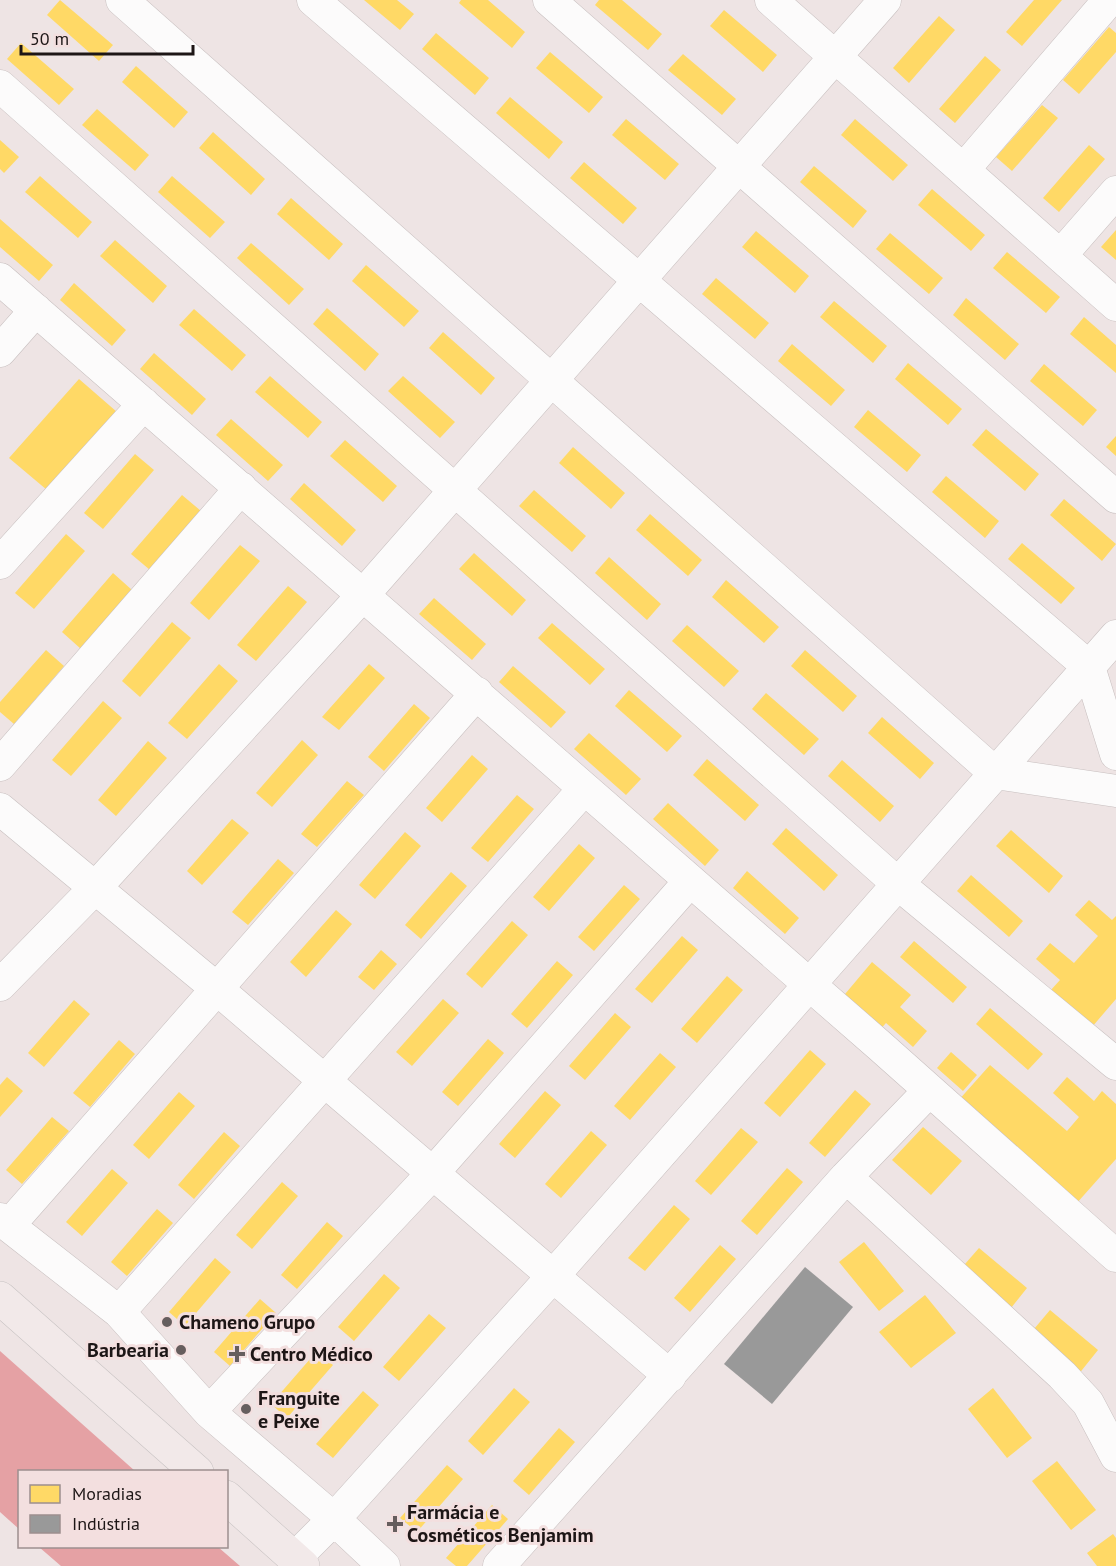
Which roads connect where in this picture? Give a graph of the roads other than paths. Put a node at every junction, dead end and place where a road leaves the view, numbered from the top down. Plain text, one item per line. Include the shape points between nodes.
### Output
1 (122, 0) edge
2 (313, 0) edge
3 (549, 0) edge
4 (771, 0) edge
5 (885, 0) edge
6 (1109, 0) edge
7 (835, 57) junction
8 (0, 86) edge
9 (739, 167) junction
10 (964, 170) junction
11 (1116, 192) edge
12 (1061, 255) junction
13 (0, 279) edge
14 (641, 279) junction
15 (1116, 305) edge
16 (36, 310) junction
17 (0, 351) edge
18 (552, 380) junction
19 (144, 404) junction
20 (241, 488) junction
21 (455, 490) junction
22 (1116, 497) edge
23 (0, 563) edge
24 (363, 596) junction
25 (1116, 636) edge
26 (1089, 667) junction
27 (477, 693) junction
28 (1116, 754) edge
29 (0, 765) edge
30 (995, 773) junction
31 (584, 789) junction
32 (1116, 791) edge
33 (0, 808) edge
34 (690, 881) junction
35 (897, 883) junction
36 (95, 888) junction
37 (0, 985) edge
38 (809, 985) junction
39 (216, 988) junction
40 (1116, 1064) edge
41 (325, 1083) junction
42 (928, 1090) junction
43 (432, 1174) junction
44 (846, 1177) junction
45 (5, 1221) edge
46 (1116, 1256) edge
47 (553, 1276) junction
48 (0, 1298) edge
49 (119, 1312) junction
50 (670, 1376) junction
51 (209, 1412) junction
52 (1116, 1456) edge
53 (195, 1470) edge
54 (228, 1499) edge
55 (334, 1519) junction
56 (299, 1562) edge
57 (384, 1566) edge
58 (499, 1566) edge

1 - 18 street
2 - 14 street
3 - 9 street
4 - 7 street
5 - 7 street
6 - 10 street
7 - 9 street
7 - 10 street
8 - 21 street
9 - 14 street
9 - 22 street
10 - 12 street
11 - 12 street
12 - 15 street
13 - 16 street
14 - 18 street
14 - 26 street
16 - 17 street
16 - 19 street
18 - 21 street
18 - 30 street
19 - 20 street
19 - 23 street
20 - 24 street
20 - 29 street
21 - 24 street
21 - 35 street
24 - 27 street
24 - 36 street
25 - 26 street
26 - 28 street
26 - 30 street
27 - 31 street
27 - 39 street
30 - 32 street
30 - 35 street
31 - 34 street
31 - 41 street
33 - 36 street
34 - 38 street
34 - 43 street
35 - 38 street
35 - 40 street
36 - 37 street
36 - 39 street
38 - 42 street
38 - 47 street
39 - 41 street
39 - 45 street
41 - 43 street
41 - 49 street
42 - 44 street
42 - 46 street
43 - 47 street
43 - 51 street
44 - 50 street
44 - 52 street via 1062,1375 1088,1403
45 - 49 street
47 - 50 street
47 - 55 street
48 - 53 main road
49 - 51 street
50 - 58 street
51 - 55 street
54 - 56 main road
55 - 56 street
55 - 57 street

